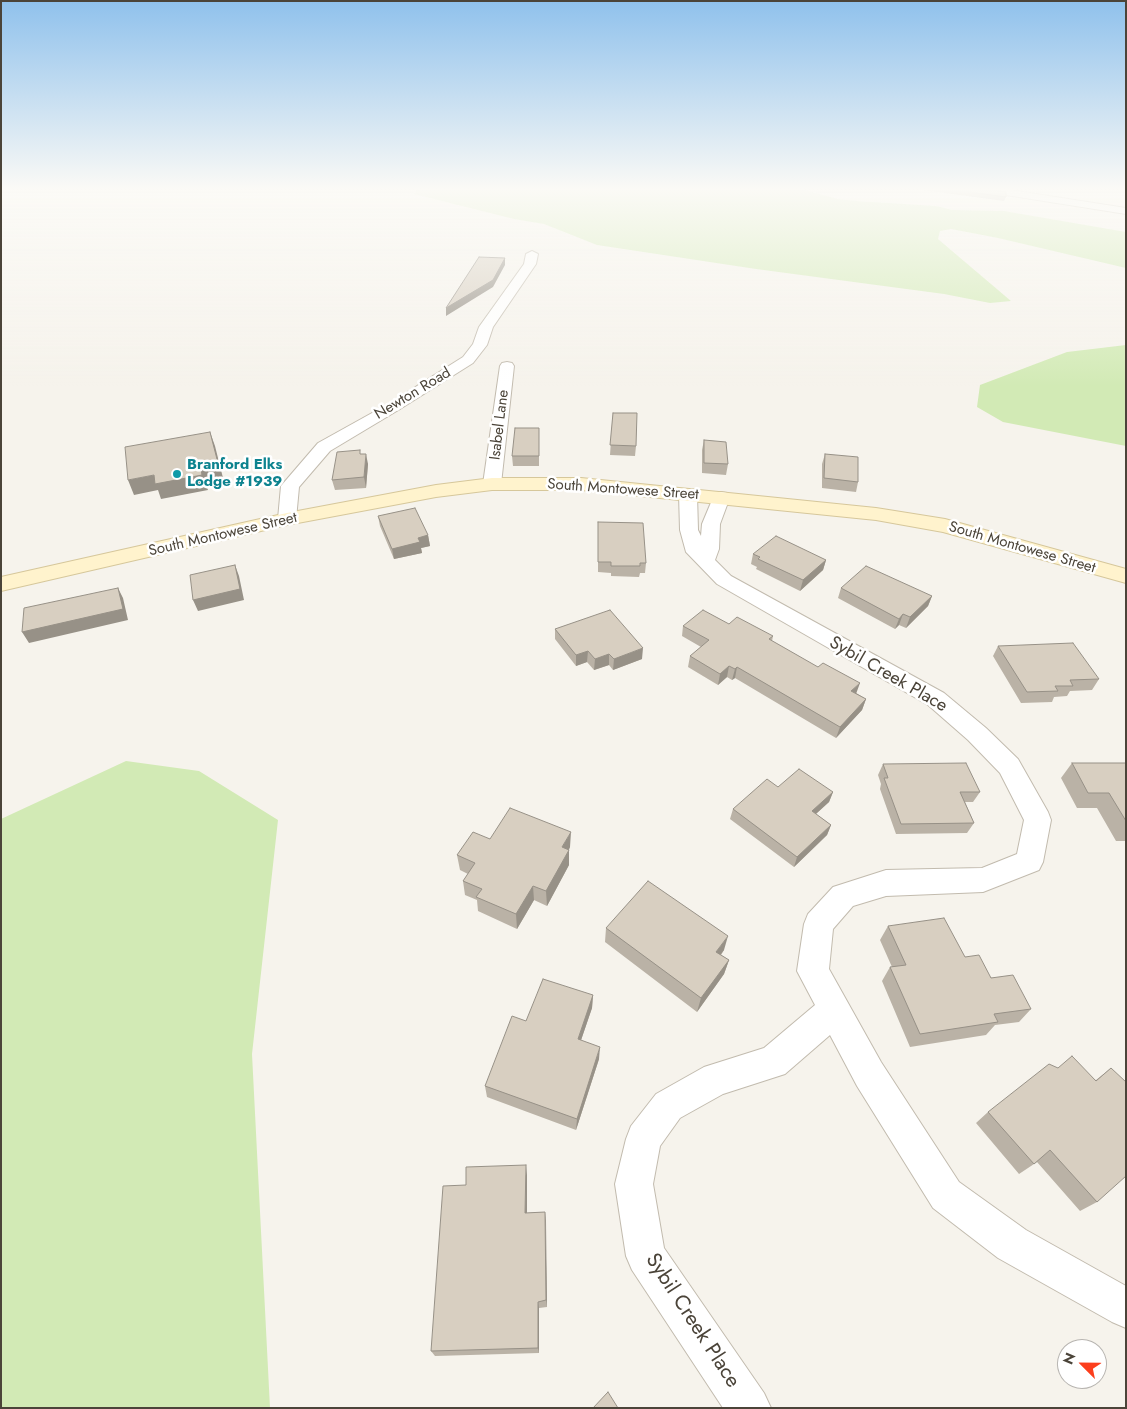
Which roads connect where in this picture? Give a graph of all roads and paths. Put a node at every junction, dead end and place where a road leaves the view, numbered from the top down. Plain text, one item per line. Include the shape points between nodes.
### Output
1 (532, 254) dead end
2 (507, 366) dead end
3 (492, 484) junction
4 (688, 494) junction
5 (721, 497) junction
6 (287, 519) junction
7 (705, 561) junction
8 (1126, 576) edge
9 (1, 584) edge
10 (834, 1010) junction
11 (1126, 1308) edge
12 (749, 1408) edge

1 - 6 street, Newton Road via 530,264 486,327 480,344 468,360 324,447 290,486
2 - 3 street, Isabel Lane
3 - 4 main road, South Montowese Street via 580,484
3 - 6 main road, South Montowese Street via 436,491
4 - 5 main road, South Montowese Street
4 - 7 street, Sybil Creek Place via 689,530 696,552
5 - 7 street via 711,524 710,549
5 - 8 main road, South Montowese Street via 876,514 945,526
6 - 9 main road, South Montowese Street
7 - 10 street, Sybil Creek Place via 724,580 748,596 936,699 1009,766 1038,820 1029,862 1011,870 983,880 886,883 843,896 819,924 814,972
10 - 11 street, Sybil Creek Place via 869,1074 946,1195 1012,1244
10 - 12 street, Sybil Creek Place via 773,1062 716,1079 668,1106 644,1139 634,1184 646,1256

